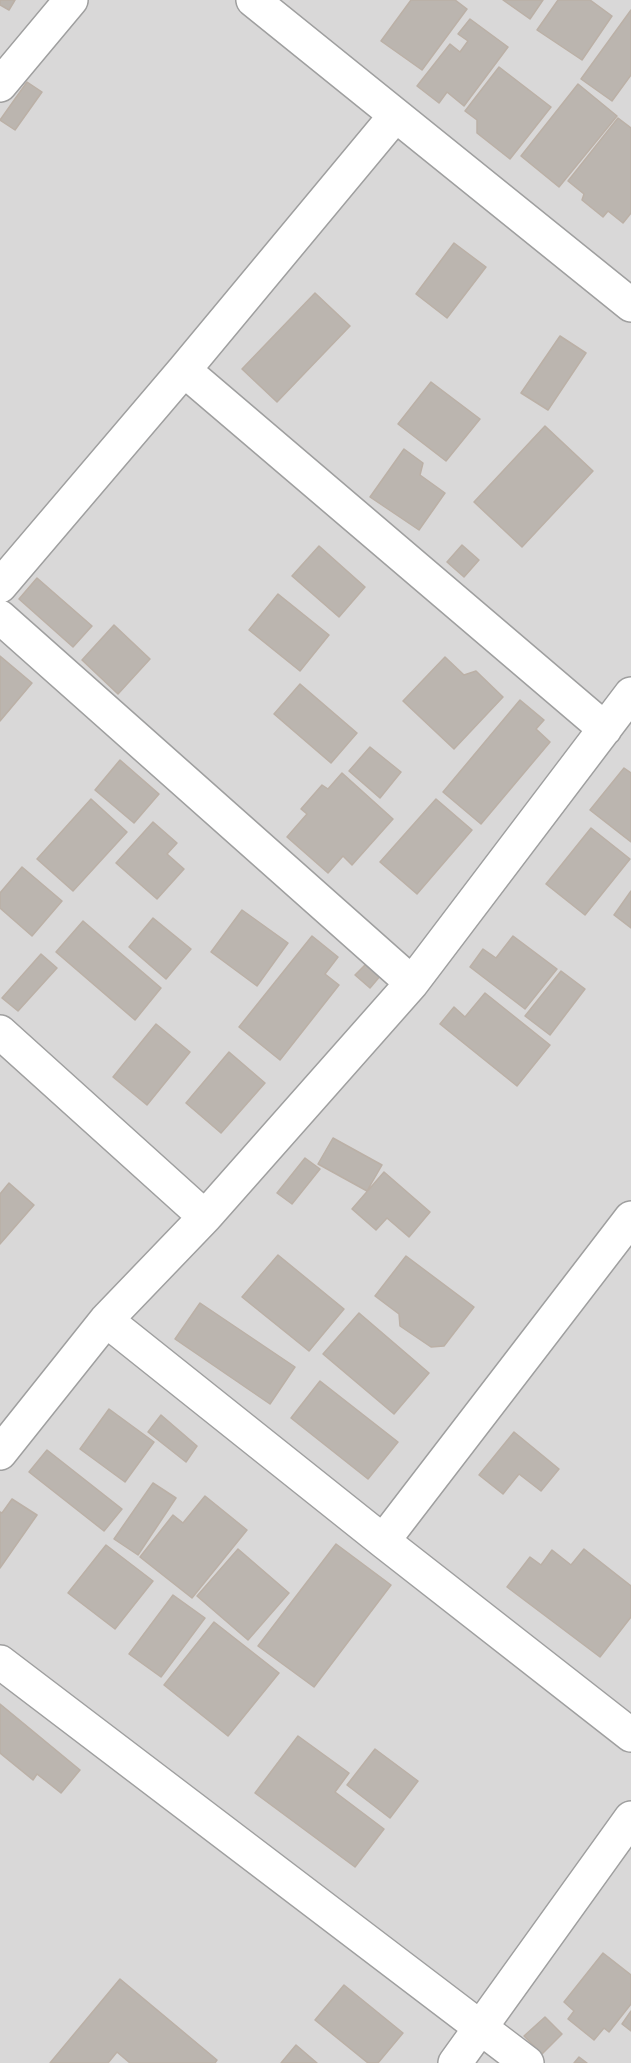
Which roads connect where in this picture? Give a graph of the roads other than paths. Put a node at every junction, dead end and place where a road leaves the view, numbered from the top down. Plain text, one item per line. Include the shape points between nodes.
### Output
1 (71, 0) edge
2 (253, 0) edge
3 (0, 85) edge
4 (395, 116) junction
5 (631, 305) edge
6 (184, 370) junction
7 (0, 586) edge
8 (0, 617) edge
9 (631, 694) edge
10 (605, 729) junction
11 (412, 983) junction
12 (0, 1032) edge
13 (205, 1217) junction
14 (631, 1218) edge
15 (106, 1320) junction
16 (2, 1445) edge
17 (383, 1541) junction
18 (0, 1662) edge
19 (631, 1735) edge
20 (631, 1818) edge
21 (480, 2028) junction
22 (455, 2063) edge
23 (527, 2063) edge

1 - 3 street
2 - 4 street
4 - 5 street
4 - 6 street
6 - 7 street
6 - 10 street
8 - 11 street
9 - 10 street
10 - 11 street
11 - 13 street
12 - 13 street
13 - 15 street
14 - 17 street
15 - 16 street
15 - 17 street
17 - 19 street
18 - 21 street
20 - 21 street
21 - 22 street
21 - 23 street

